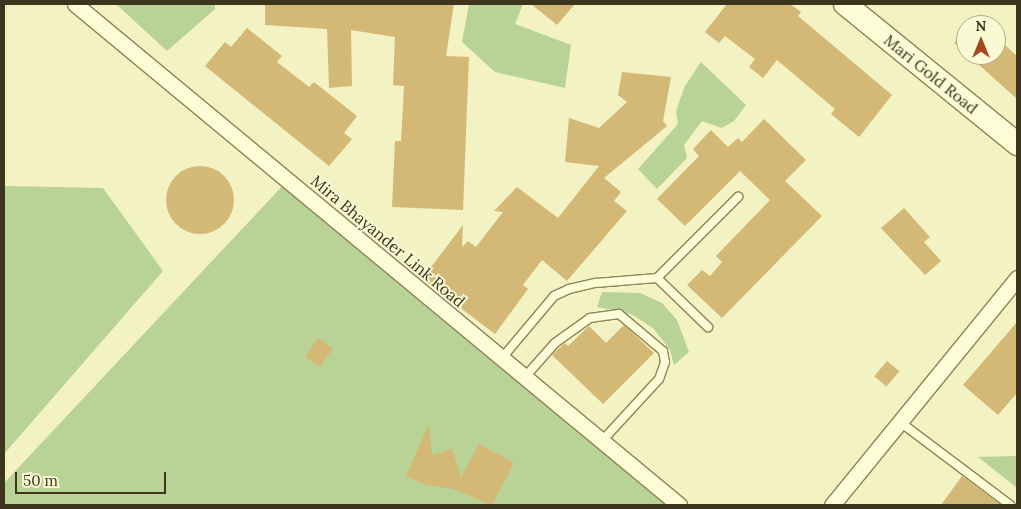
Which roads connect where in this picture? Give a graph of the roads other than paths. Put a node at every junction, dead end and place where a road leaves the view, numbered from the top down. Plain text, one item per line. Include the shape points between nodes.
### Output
1 (74, 4) edge
2 (845, 4) edge
3 (1017, 144) edge
4 (738, 197) dead end
5 (657, 278) junction
6 (1017, 278) edge
7 (708, 328) dead end
8 (502, 358) junction
9 (525, 377) junction
10 (900, 422) junction
11 (602, 441) junction
12 (679, 505) edge
13 (832, 505) edge
14 (1010, 505) edge

1 - 8 street, Mira Bhayander Link Road
2 - 3 street, Mari Gold Road
4 - 5 lane
5 - 7 lane
5 - 8 lane via 596,283 554,296
6 - 10 street
8 - 9 street, Mira Bhayander Link Road
9 - 11 street, Mira Bhayander Link Road
9 - 11 lane via 555,343 590,318 619,314 663,351 665,362 659,379
10 - 13 street
10 - 14 lane
11 - 12 street, Mira Bhayander Link Road

